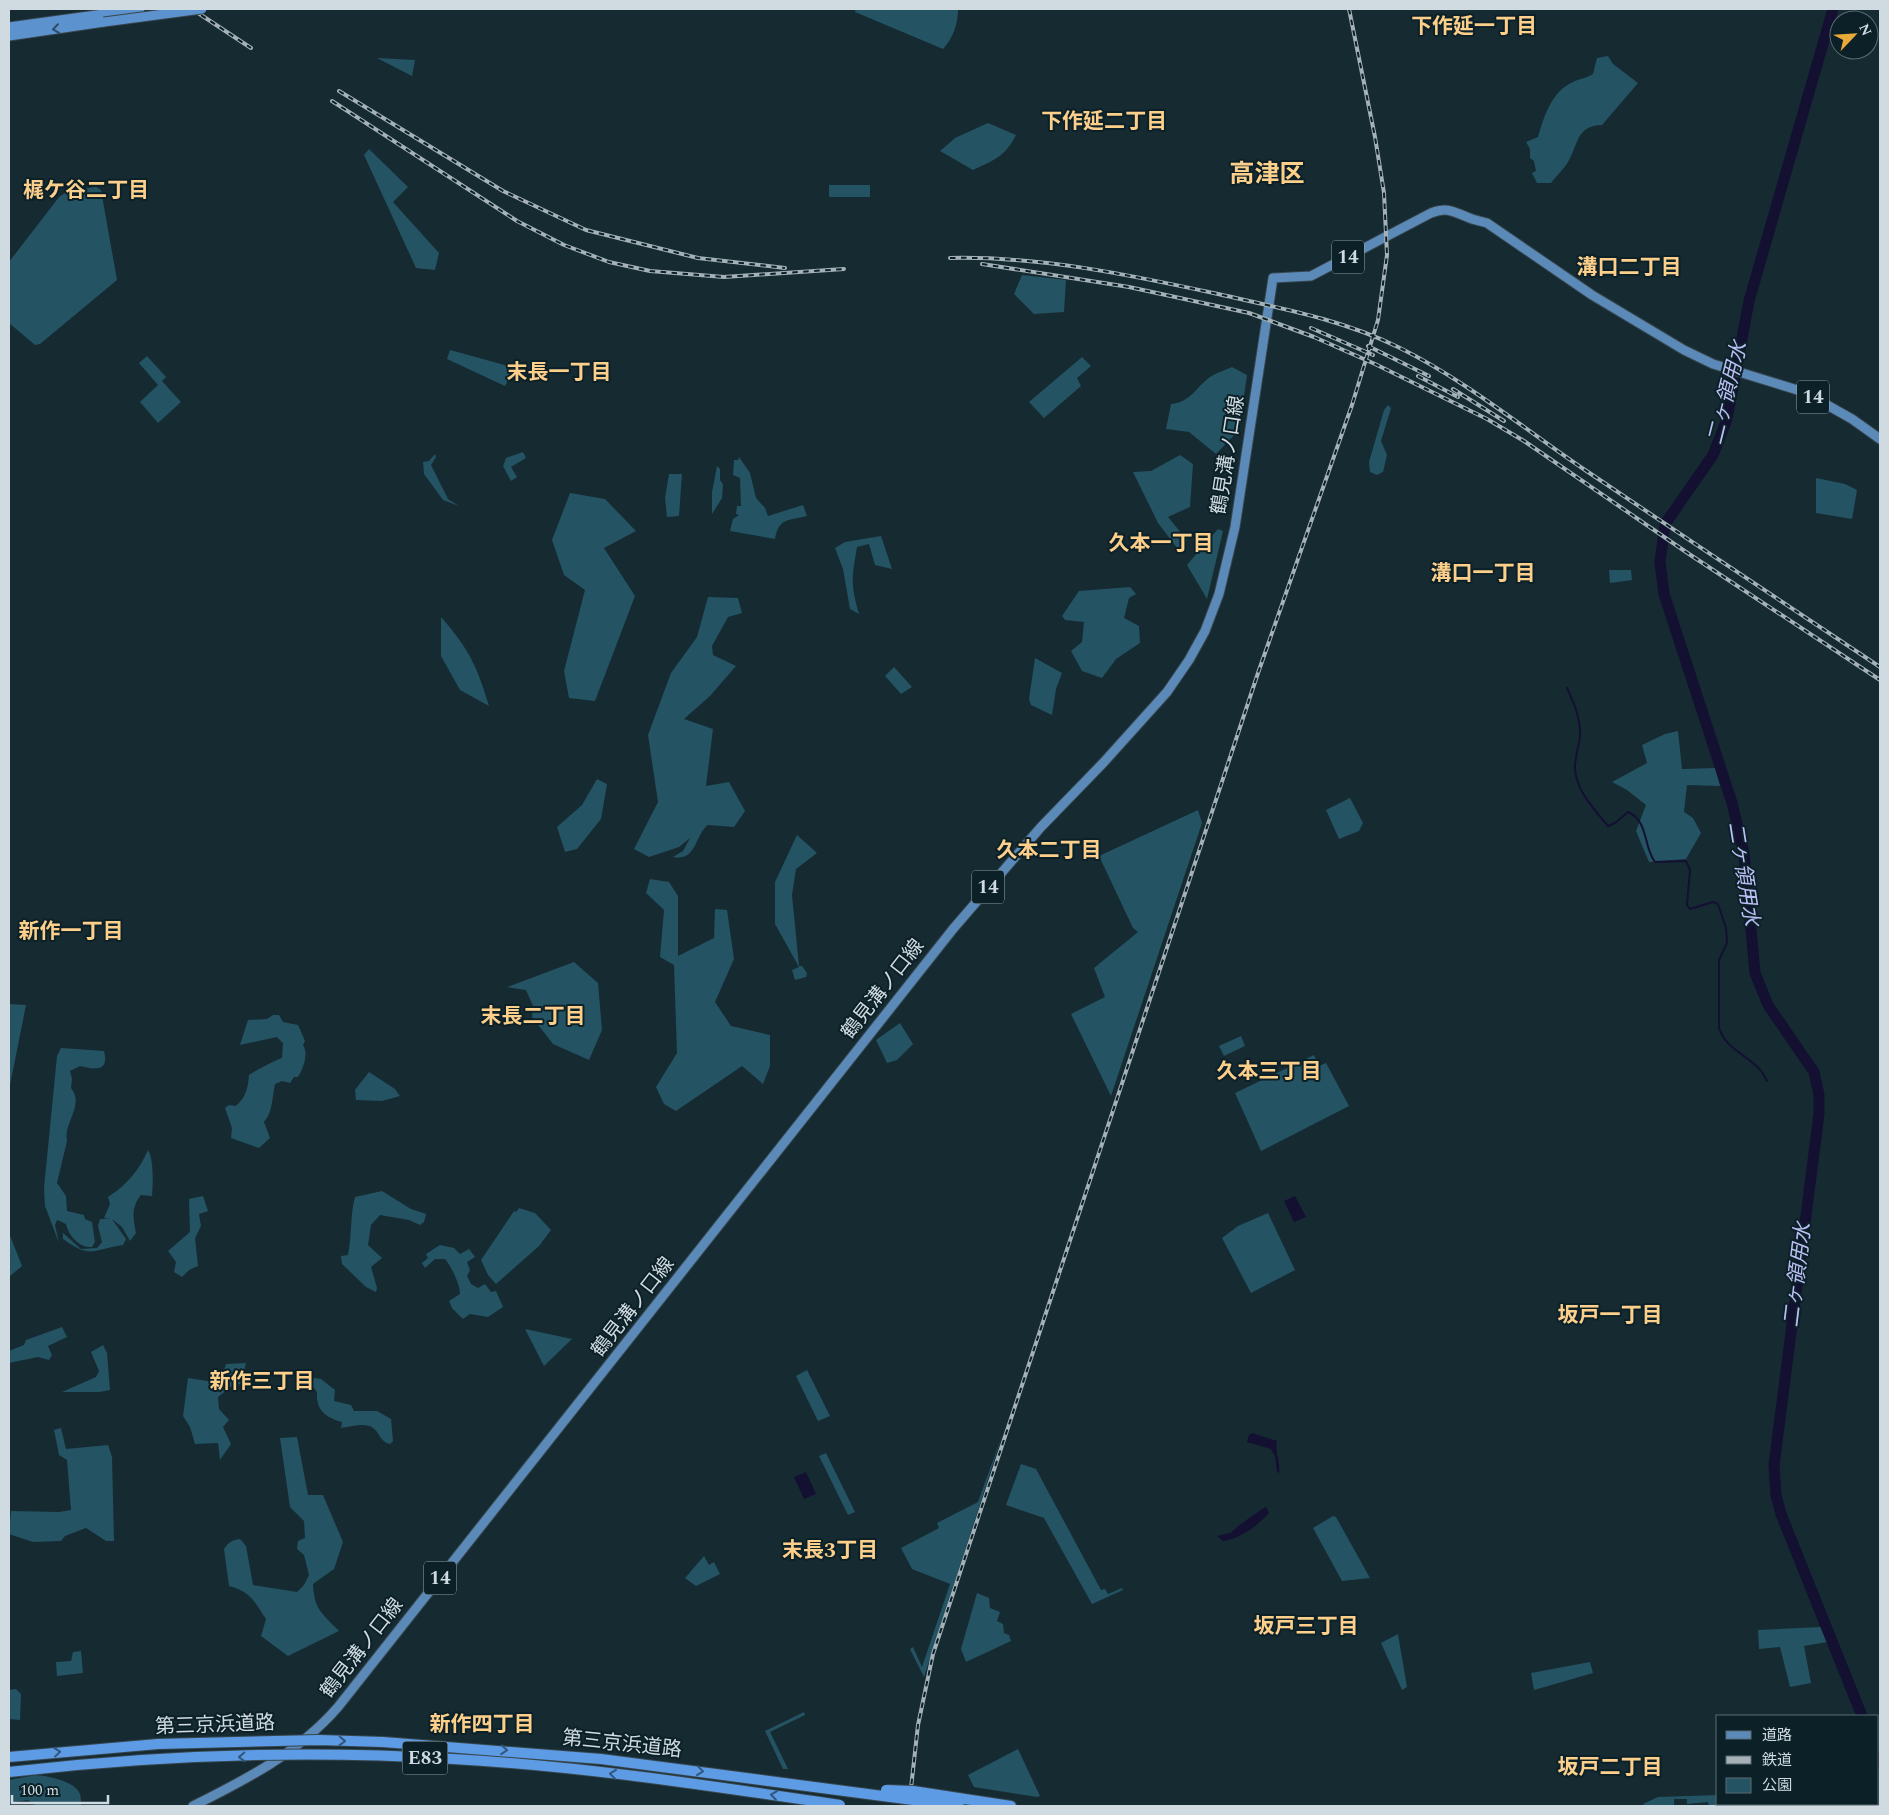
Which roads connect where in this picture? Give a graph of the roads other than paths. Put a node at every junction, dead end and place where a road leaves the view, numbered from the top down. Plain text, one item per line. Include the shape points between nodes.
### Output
1 (140, 9) edge
2 (202, 9) edge
3 (103, 18) junction
4 (9, 27) edge
5 (9, 36) edge
6 (1880, 439) edge
7 (9, 1757) edge
8 (9, 1772) edge
9 (842, 1790) junction
10 (193, 1806) edge
11 (845, 1806) edge
12 (959, 1806) edge
13 (1011, 1806) edge

1 - 3 highway
2 - 3 highway, bridge
3 - 4 highway
3 -> 5 highway
6 - 10 main road, 鶴見溝ノ口線 / 14 via 1804,392 1702,359 1632,320 1491,225 1453,210 1441,209 1311,276 1273,278 1228,559 1210,621 1180,675 971,907 338,1707 316,1732 292,1750 249,1778
7 -> 9 highway, 第三京浜道路 / E83, bridge via 158,1744 319,1740 383,1742 567,1755
11 -> 8 highway, 第三京浜道路 / E83, bridge via 573,1769 453,1759 319,1755 241,1757 138,1761
9 - 12 highway, 第三京浜道路 / E83, bridge
9 - 13 highway, bridge via 913,1791

